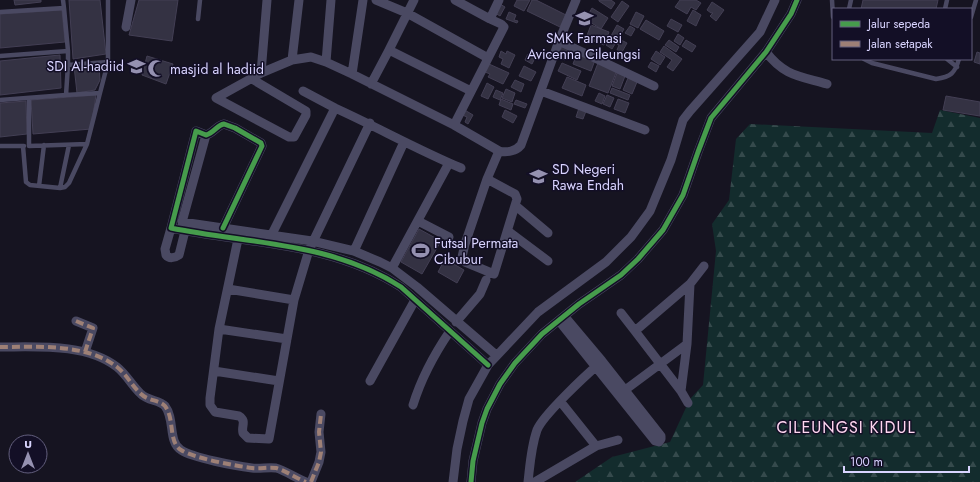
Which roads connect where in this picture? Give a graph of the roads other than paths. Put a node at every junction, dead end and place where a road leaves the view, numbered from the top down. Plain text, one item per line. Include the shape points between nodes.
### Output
1 (64, 0) edge
2 (108, 0) edge
3 (131, 0) edge
4 (200, 0) edge
5 (267, 0) edge
6 (299, 0) edge
7 (331, 0) edge
8 (363, 0) edge
9 (376, 0) edge
10 (414, 0) edge
11 (499, 0) edge
12 (576, 0) edge
13 (775, 0) edge
14 (797, 0) edge
15 (976, 0) edge
16 (460, 1) edge
17 (64, 8) junction
18 (0, 12) edge
19 (407, 13) junction
20 (972, 14) edge
21 (198, 19) dead end
22 (490, 19) junction
23 (126, 27) dead end
24 (559, 42) junction
25 (389, 50) junction
26 (68, 51) junction
27 (766, 52) junction
28 (0, 56) edge
29 (488, 58) junction
30 (292, 60) junction
31 (866, 60) edge
32 (948, 60) edge
33 (959, 60) edge
34 (108, 62) junction
35 (326, 62) junction
36 (68, 64) junction
37 (957, 67) junction
38 (261, 73) junction
39 (352, 74) junction
40 (252, 78) junction
41 (371, 84) junction
42 (827, 84) dead end
43 (654, 86) dead end
44 (303, 91) dead end
45 (472, 91) junction
46 (541, 91) junction
47 (100, 93) junction
48 (66, 95) junction
49 (29, 98) junction
50 (0, 100) edge
51 (334, 108) junction
52 (370, 124) junction
53 (454, 125) junction
54 (645, 130) dead end
55 (206, 135) junction
56 (404, 142) junction
57 (87, 144) junction
58 (44, 145) junction
59 (69, 145) junction
60 (0, 146) edge
61 (23, 146) junction
62 (29, 146) junction
63 (499, 152) junction
64 (449, 163) junction
65 (461, 168) dead end
66 (487, 179) junction
67 (39, 186) junction
68 (60, 188) junction
69 (516, 206) junction
70 (418, 220) junction
71 (178, 226) junction
72 (223, 228) junction
73 (508, 231) junction
74 (548, 233) dead end
75 (271, 236) junction
76 (449, 237) dead end
77 (238, 239) junction
78 (310, 245) junction
79 (354, 251) junction
80 (548, 261) dead end
81 (704, 266) dead end
82 (392, 268) junction
83 (486, 280) dead end
84 (690, 284) junction
85 (228, 289) junction
86 (294, 300) junction
87 (415, 300) junction
88 (621, 314) dead end
89 (562, 319) junction
90 (76, 321) dead end
91 (456, 322) junction
92 (220, 329) junction
93 (450, 331) junction
94 (635, 331) junction
95 (287, 339) junction
96 (687, 344) junction
97 (0, 347) edge
98 (85, 352) junction
99 (496, 355) junction
100 (599, 363) junction
101 (660, 364) junction
102 (488, 365) junction
103 (214, 371) junction
104 (279, 381) junction
105 (370, 381) dead end
106 (681, 391) junction
107 (622, 392) junction
108 (560, 401) junction
109 (688, 403) dead end
110 (413, 405) dead end
111 (322, 414) dead end
112 (618, 440) dead end
113 (596, 446) junction
114 (306, 482) edge
115 (311, 482) edge
116 (453, 482) edge
117 (471, 482) edge
118 (528, 482) edge
119 (535, 482) edge

1 - 17 lane
2 - 34 lane
3 - 23 street
4 - 21 lane
5 - 38 street
6 - 30 street
7 - 35 street
8 - 39 street
9 - 19 street
10 - 19 street
11 - 22 street
12 - 24 street
13 - 99 street via 760,32 683,120 671,160 650,211 631,237 606,262 538,312
14 - 27 street via 791,14
15 - 20 lane
16 - 22 street
17 - 18 lane
17 - 26 lane
19 - 25 street
19 - 29 street
22 - 29 street via 504,27
24 - 43 street
24 - 46 street
25 - 41 street
25 - 45 street
26 - 28 lane
26 - 36 lane
27 - 42 street via 774,62 791,74
27 - 89 street via 711,118 683,195 663,230 621,274
29 - 45 street
30 - 35 street via 310,57
30 - 38 street
31 - 37 lane via 936,79 952,74
32 - 37 lane
33 - 37 lane
34 - 36 lane
34 - 47 lane
35 - 39 street
36 - 48 lane
38 - 40 street
39 - 41 street
40 - 40 street via 216,98 289,137 294,137 306,111
41 - 53 street
44 - 51 street
45 - 53 street
46 - 54 street
46 - 63 street via 521,145 514,150
47 - 48 lane
47 - 57 lane
48 - 49 lane
49 - 50 lane
49 - 62 lane
51 - 52 street
51 - 75 street
52 - 56 street
52 - 78 street
53 - 63 street
55 - 71 street
55 - 71 street via 196,131
55 - 72 street via 224,124 262,144 262,149
56 - 64 street
56 - 79 street
57 - 59 lane
57 - 68 lane via 69,183
58 - 59 lane
58 - 62 lane
58 - 67 lane
59 - 68 lane
60 - 61 lane
61 - 62 lane
61 - 67 lane via 26,182
63 - 66 street
64 - 65 street
64 - 70 street
66 - 69 street via 515,194
66 - 73 street via 462,253 463,260 494,274
67 - 68 lane
69 - 73 street
69 - 74 street
70 - 76 street
70 - 82 street
71 - 72 street
71 - 77 street
72 - 75 street
73 - 80 street
75 - 78 street
77 - 78 street
77 - 85 street
78 - 79 street
78 - 86 street
78 - 87 street via 387,278
79 - 82 street
81 - 84 street
82 - 91 street
83 - 91 street via 480,294
84 - 94 street
84 - 96 street
85 - 86 street
85 - 92 street
86 - 95 street
87 - 93 street
87 - 105 street
88 - 94 street
89 - 100 street
89 - 117 street via 528,347 494,392 476,445
90 - 98 street via 93,328
91 - 99 street
92 - 95 street
92 - 103 street
93 - 102 street
93 - 110 street via 418,388
94 - 101 street
95 - 104 street
96 - 101 street
96 - 106 street
97 - 98 street via 41,346
98 - 114 street via 107,360 127,376 141,394 164,405 170,414 174,442 183,452 252,468 276,468
99 - 102 street
100 - 107 street
100 - 108 street
101 - 106 street
101 - 107 street
102 - 116 street via 469,399 457,449
103 - 104 street
103 - 104 street via 210,398 212,409 215,412 242,418 243,434 248,438 269,439
106 - 109 street
107 - 107 street via 661,436 659,442 655,442
108 - 113 street
108 - 118 street via 537,429
111 - 115 street via 319,432 321,452
112 - 113 street
113 - 119 street

